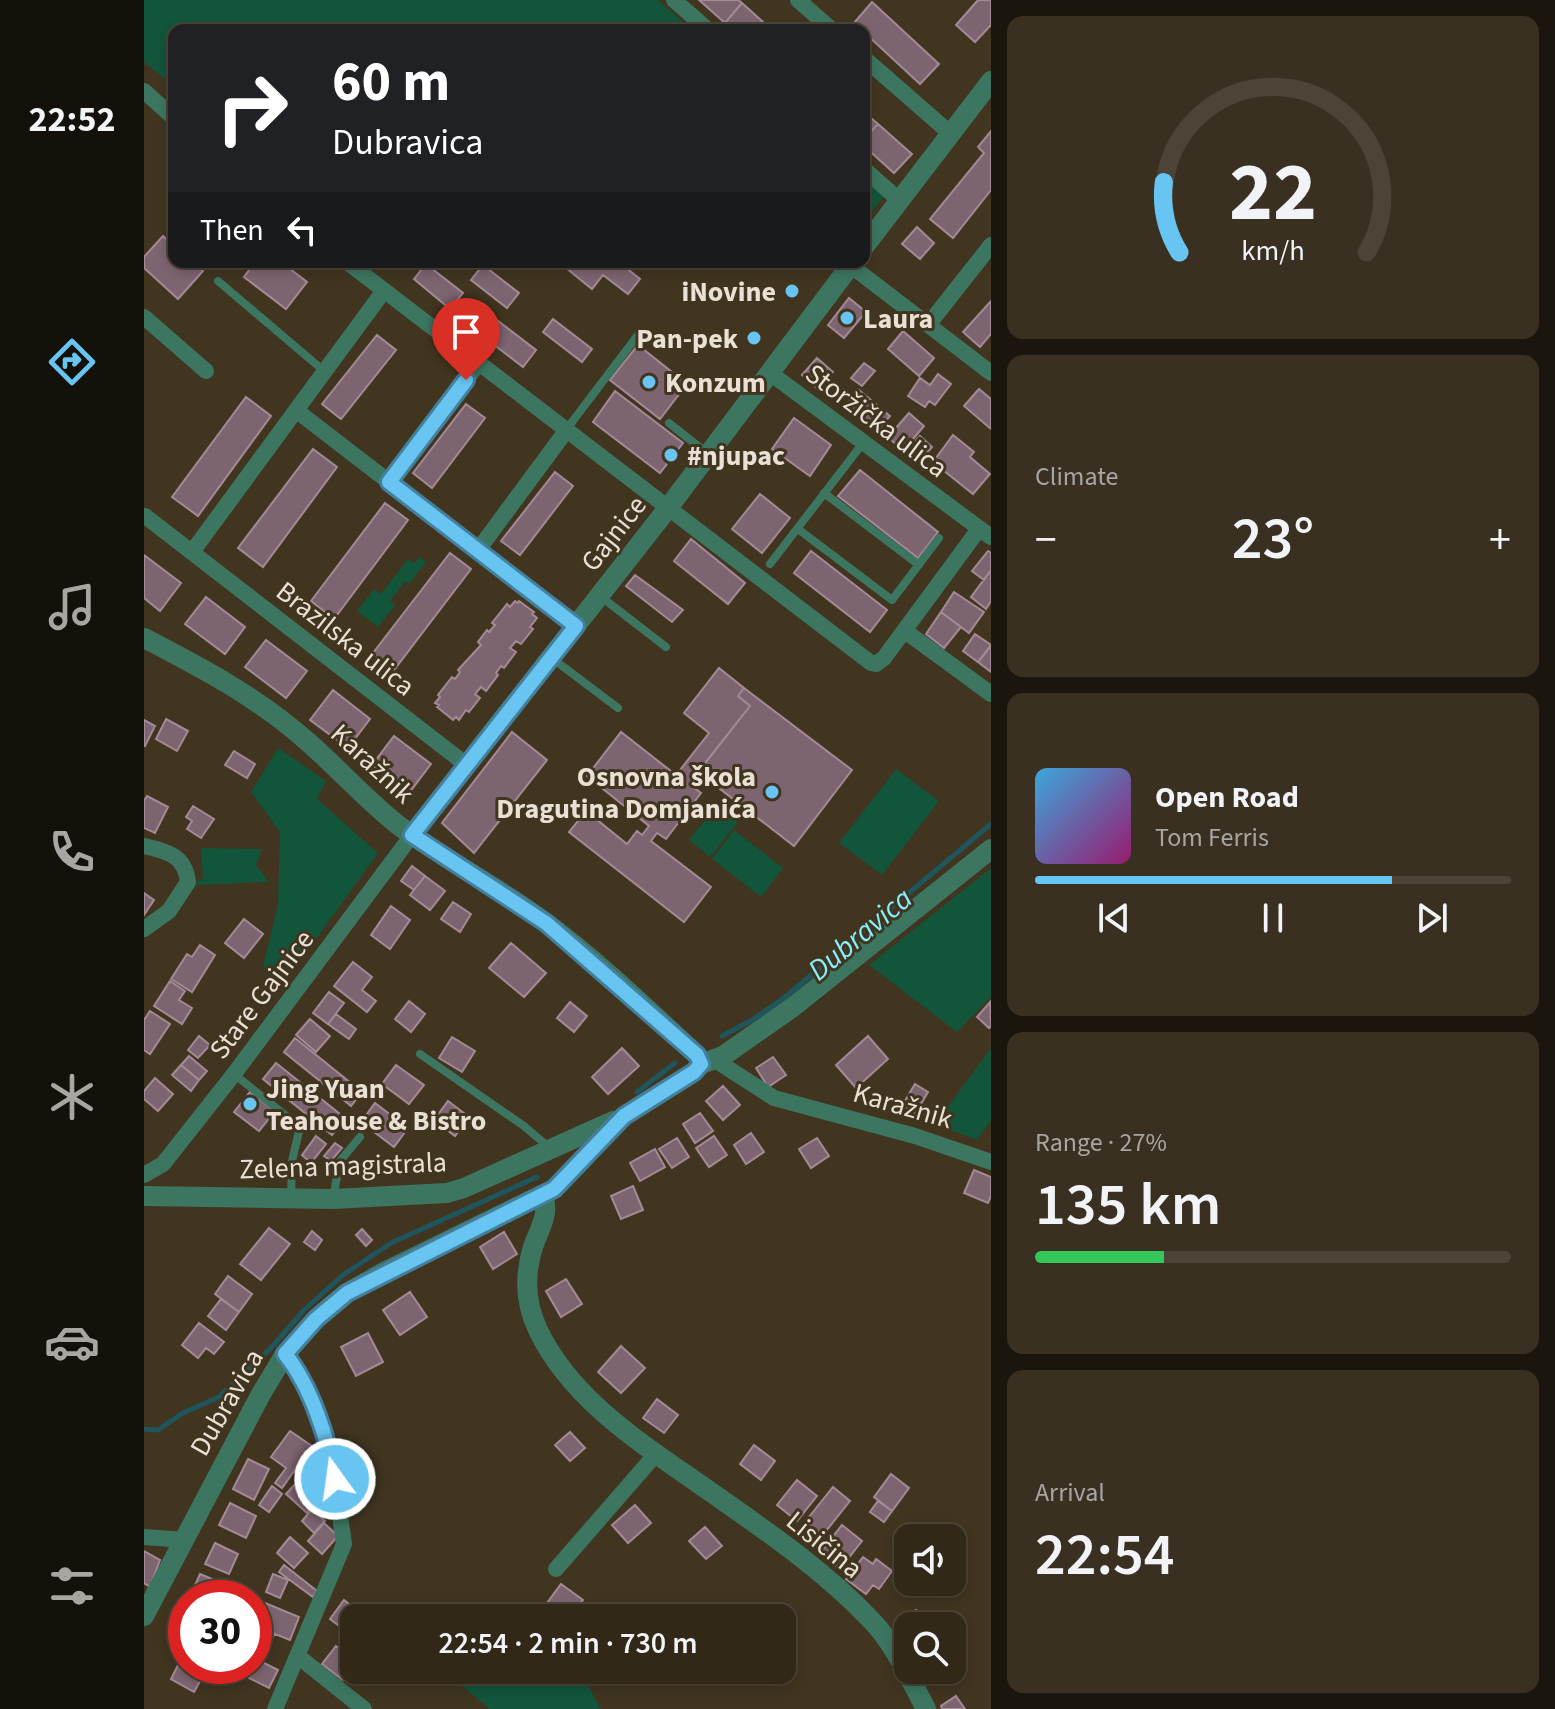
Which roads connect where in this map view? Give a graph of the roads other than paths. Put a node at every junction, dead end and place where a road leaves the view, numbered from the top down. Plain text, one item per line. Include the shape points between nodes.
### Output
1 (674, 0) edge
2 (798, 0) edge
3 (701, 24) edge
4 (825, 24) edge
5 (870, 63) edge
6 (991, 81) edge
7 (144, 91) edge
8 (168, 113) edge
9 (951, 134) junction
10 (870, 174) edge
11 (899, 200) junction
12 (870, 239) edge
13 (991, 245) edge
14 (354, 268) edge
15 (846, 268) edge
16 (856, 268) edge
17 (218, 281) dead end
18 (383, 292) junction
19 (144, 317) edge
20 (928, 325) junction
21 (641, 331) dead end
22 (478, 364) junction
23 (206, 371) dead end
24 (325, 372) junction
25 (770, 373) junction
26 (991, 373) edge
27 (297, 411) junction
28 (669, 423) dead end
29 (566, 431) junction
30 (863, 443) junction
31 (708, 455) junction
32 (389, 482) junction
33 (824, 493) junction
34 (668, 508) junction
35 (145, 516) edge
36 (798, 529) junction
37 (985, 533) edge
38 (939, 538) dead end
39 (478, 550) junction
40 (192, 552) junction
41 (770, 564) dead end
42 (919, 565) junction
43 (600, 596) junction
44 (576, 626) junction
45 (905, 631) junction
46 (144, 638) edge
47 (666, 647) dead end
48 (552, 658) junction
49 (991, 694) edge
50 (618, 708) dead end
51 (468, 766) junction
52 (412, 835) junction
53 (144, 846) edge
54 (991, 849) edge
55 (144, 929) edge
56 (420, 1054) dead end
57 (708, 1062) junction
58 (234, 1074) junction
59 (624, 1116) junction
60 (360, 1137) dead end
61 (551, 1149) junction
62 (991, 1162) edge
63 (144, 1175) edge
64 (563, 1181) junction
65 (543, 1195) junction
66 (144, 1196) edge
67 (291, 1198) junction
68 (333, 1199) junction
69 (285, 1354) junction
70 (656, 1454) junction
71 (144, 1537) edge
72 (185, 1540) junction
73 (556, 1569) dead end
74 (144, 1616) edge
75 (299, 1657) junction
76 (275, 1709) edge
77 (364, 1709) edge
78 (926, 1709) edge

1 - 3 street
2 - 4 street
5 - 9 street
6 - 9 street
7 - 8 street
9 - 11 street
10 - 11 street
11 - 12 street
13 - 20 street
14 - 18 street
15 - 25 street, Gajnice
16 - 20 street
17 - 24 lane
18 - 22 street
18 - 24 street
19 - 23 street
20 - 26 street
21 - 29 lane
22 - 29 street
22 - 32 street
24 - 27 street
25 - 30 street, Storžička ulica
25 - 31 street, Gajnice
27 - 32 street
27 - 40 street
28 - 31 lane
29 - 34 street
29 - 39 street
30 - 33 lane
30 - 37 street, Storžička ulica
31 - 34 street, Gajnice
32 - 39 street
33 - 36 lane
33 - 42 lane
34 - 43 street, Gajnice
34 - 45 street via 866,660 881,662
35 - 40 street, Brazilska ulica
36 - 41 lane
36 - 42 lane via 892,600
37 - 45 street
38 - 42 lane
39 - 44 street
40 - 51 street, Brazilska ulica
43 - 44 street, Gajnice
43 - 47 lane
44 - 48 street, Gajnice
45 - 49 street
46 - 52 street, Karažnik via 271,711
48 - 50 lane
48 - 51 street, Gajnice
51 - 52 street, Gajnice
52 - 57 street, Karažnik via 546,923
52 - 58 street, Stare Gajnice
53 - 55 street via 178,857 188,882 169,911
54 - 57 street, Dubravica via 793,1007
56 - 61 lane
57 - 59 street, Dubravica
57 - 62 street, Karažnik via 774,1098
58 - 63 street, Stare Gajnice via 163,1164
58 - 67 lane via 300,1127
59 - 61 street, Zelena magistrala
59 - 64 street, Dubravica
60 - 68 lane via 340,1161
61 - 64 street via 562,1166
61 - 68 street, Zelena magistrala via 447,1193
64 - 65 street, Dubravica
65 - 69 street, Dubravica via 347,1293
65 - 70 street, Lisičina via 546,1213 526,1288 539,1333 594,1405
66 - 67 street, Zelena magistrala
67 - 68 street, Zelena magistrala
69 - 72 street, Dubravica
69 - 75 street via 300,1372 331,1454 344,1544
70 - 73 street
70 - 78 street, Lisičina via 847,1595 896,1654
71 - 72 street
72 - 74 street, Dubravica
75 - 76 street
75 - 77 street

